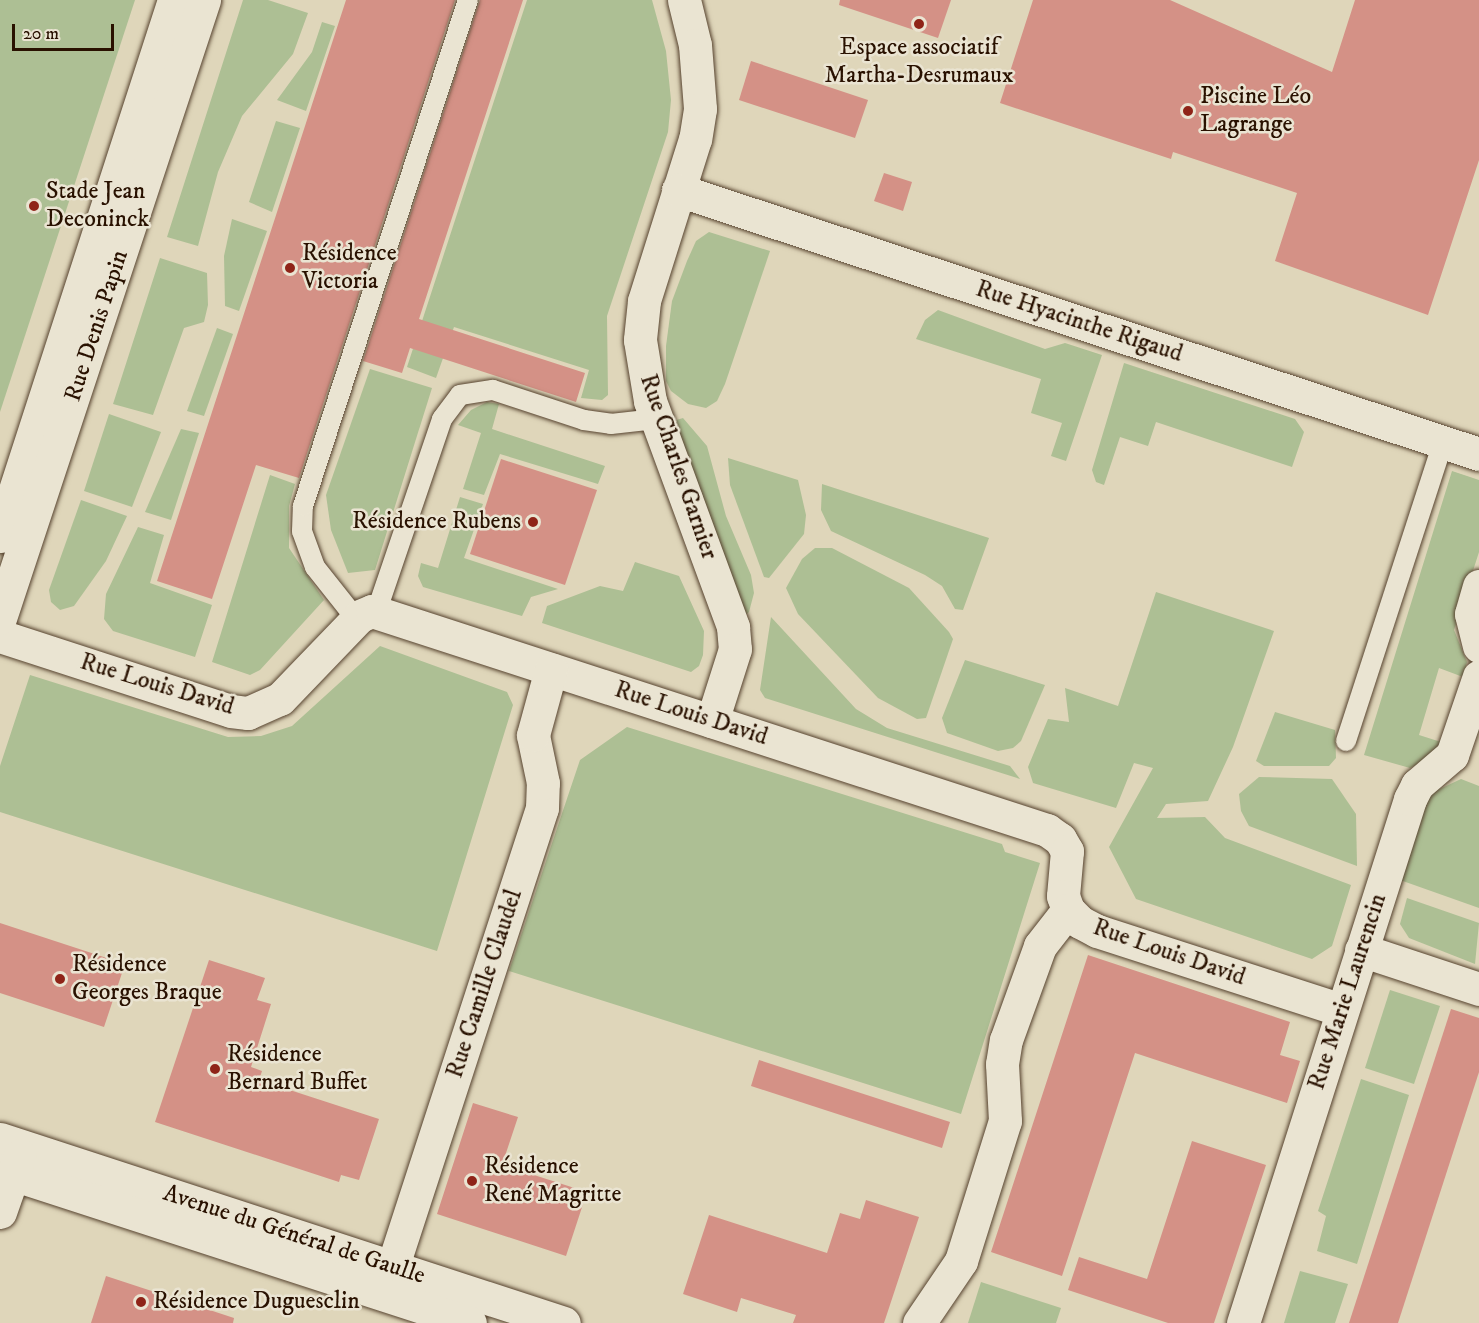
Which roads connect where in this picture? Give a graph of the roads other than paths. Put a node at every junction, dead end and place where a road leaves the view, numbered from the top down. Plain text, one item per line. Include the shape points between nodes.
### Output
1 (174, 0) edge
2 (204, 0) edge
3 (468, 0) edge
4 (684, 0) edge
5 (678, 190) junction
6 (656, 419) junction
7 (1443, 442) junction
8 (1479, 453) edge
9 (0, 536) edge
10 (1479, 586) edge
11 (366, 616) junction
12 (0, 618) edge
13 (0, 636) edge
14 (1479, 646) edge
15 (551, 669) junction
16 (1479, 676) edge
17 (712, 721) junction
18 (1346, 741) dead end
19 (1068, 910) junction
20 (1361, 950) junction
21 (1479, 989) edge
22 (1342, 1010) junction
23 (9, 1158) edge
24 (0, 1212) edge
25 (388, 1281) junction
26 (459, 1313) edge
27 (564, 1323) edge
28 (919, 1323) edge
29 (1243, 1323) edge

1 - 9 street, Rue Denis Papin
2 - 12 street, Rue Denis Papin
3 - 11 lane via 303,506 302,531 315,567
4 - 5 street, Rue Charles Garnier via 695,45 700,109
5 - 6 street, Rue Charles Garnier via 640,321 645,380
5 - 7 street, Rue Hyacinthe Rigaud
6 - 11 lane via 610,424 584,420 493,390 460,395 442,419
6 - 17 street, Rue Charles Garnier via 735,638 733,659
7 - 8 street, Rue Hyacinthe Rigaud
7 - 18 lane
10 - 14 street via 1470,614
11 - 13 street, Rue Louis David via 286,693 272,704 248,713 231,711
11 - 15 street, Rue Louis David
15 - 17 street, Rue Louis David
15 - 25 street, Rue Camille Claudel via 533,735 543,783 542,808
16 - 20 street, Rue Marie Laurencin via 1452,755 1417,785 1410,799
17 - 19 street, Rue Louis David via 1053,833 1067,851 1064,896
19 - 22 street, Rue Louis David via 1097,931
19 - 28 street via 1040,946 1006,1040 1002,1064 1005,1121 961,1261
20 - 21 street
20 - 22 street, Rue Marie Laurencin
22 - 29 street, Rue Marie Laurencin
23 - 24 street
23 - 25 street, Avenue du Général de Gaulle
25 - 26 street, Avenue du Général de Gaulle
26 - 27 street, Avenue du Général de Gaulle

